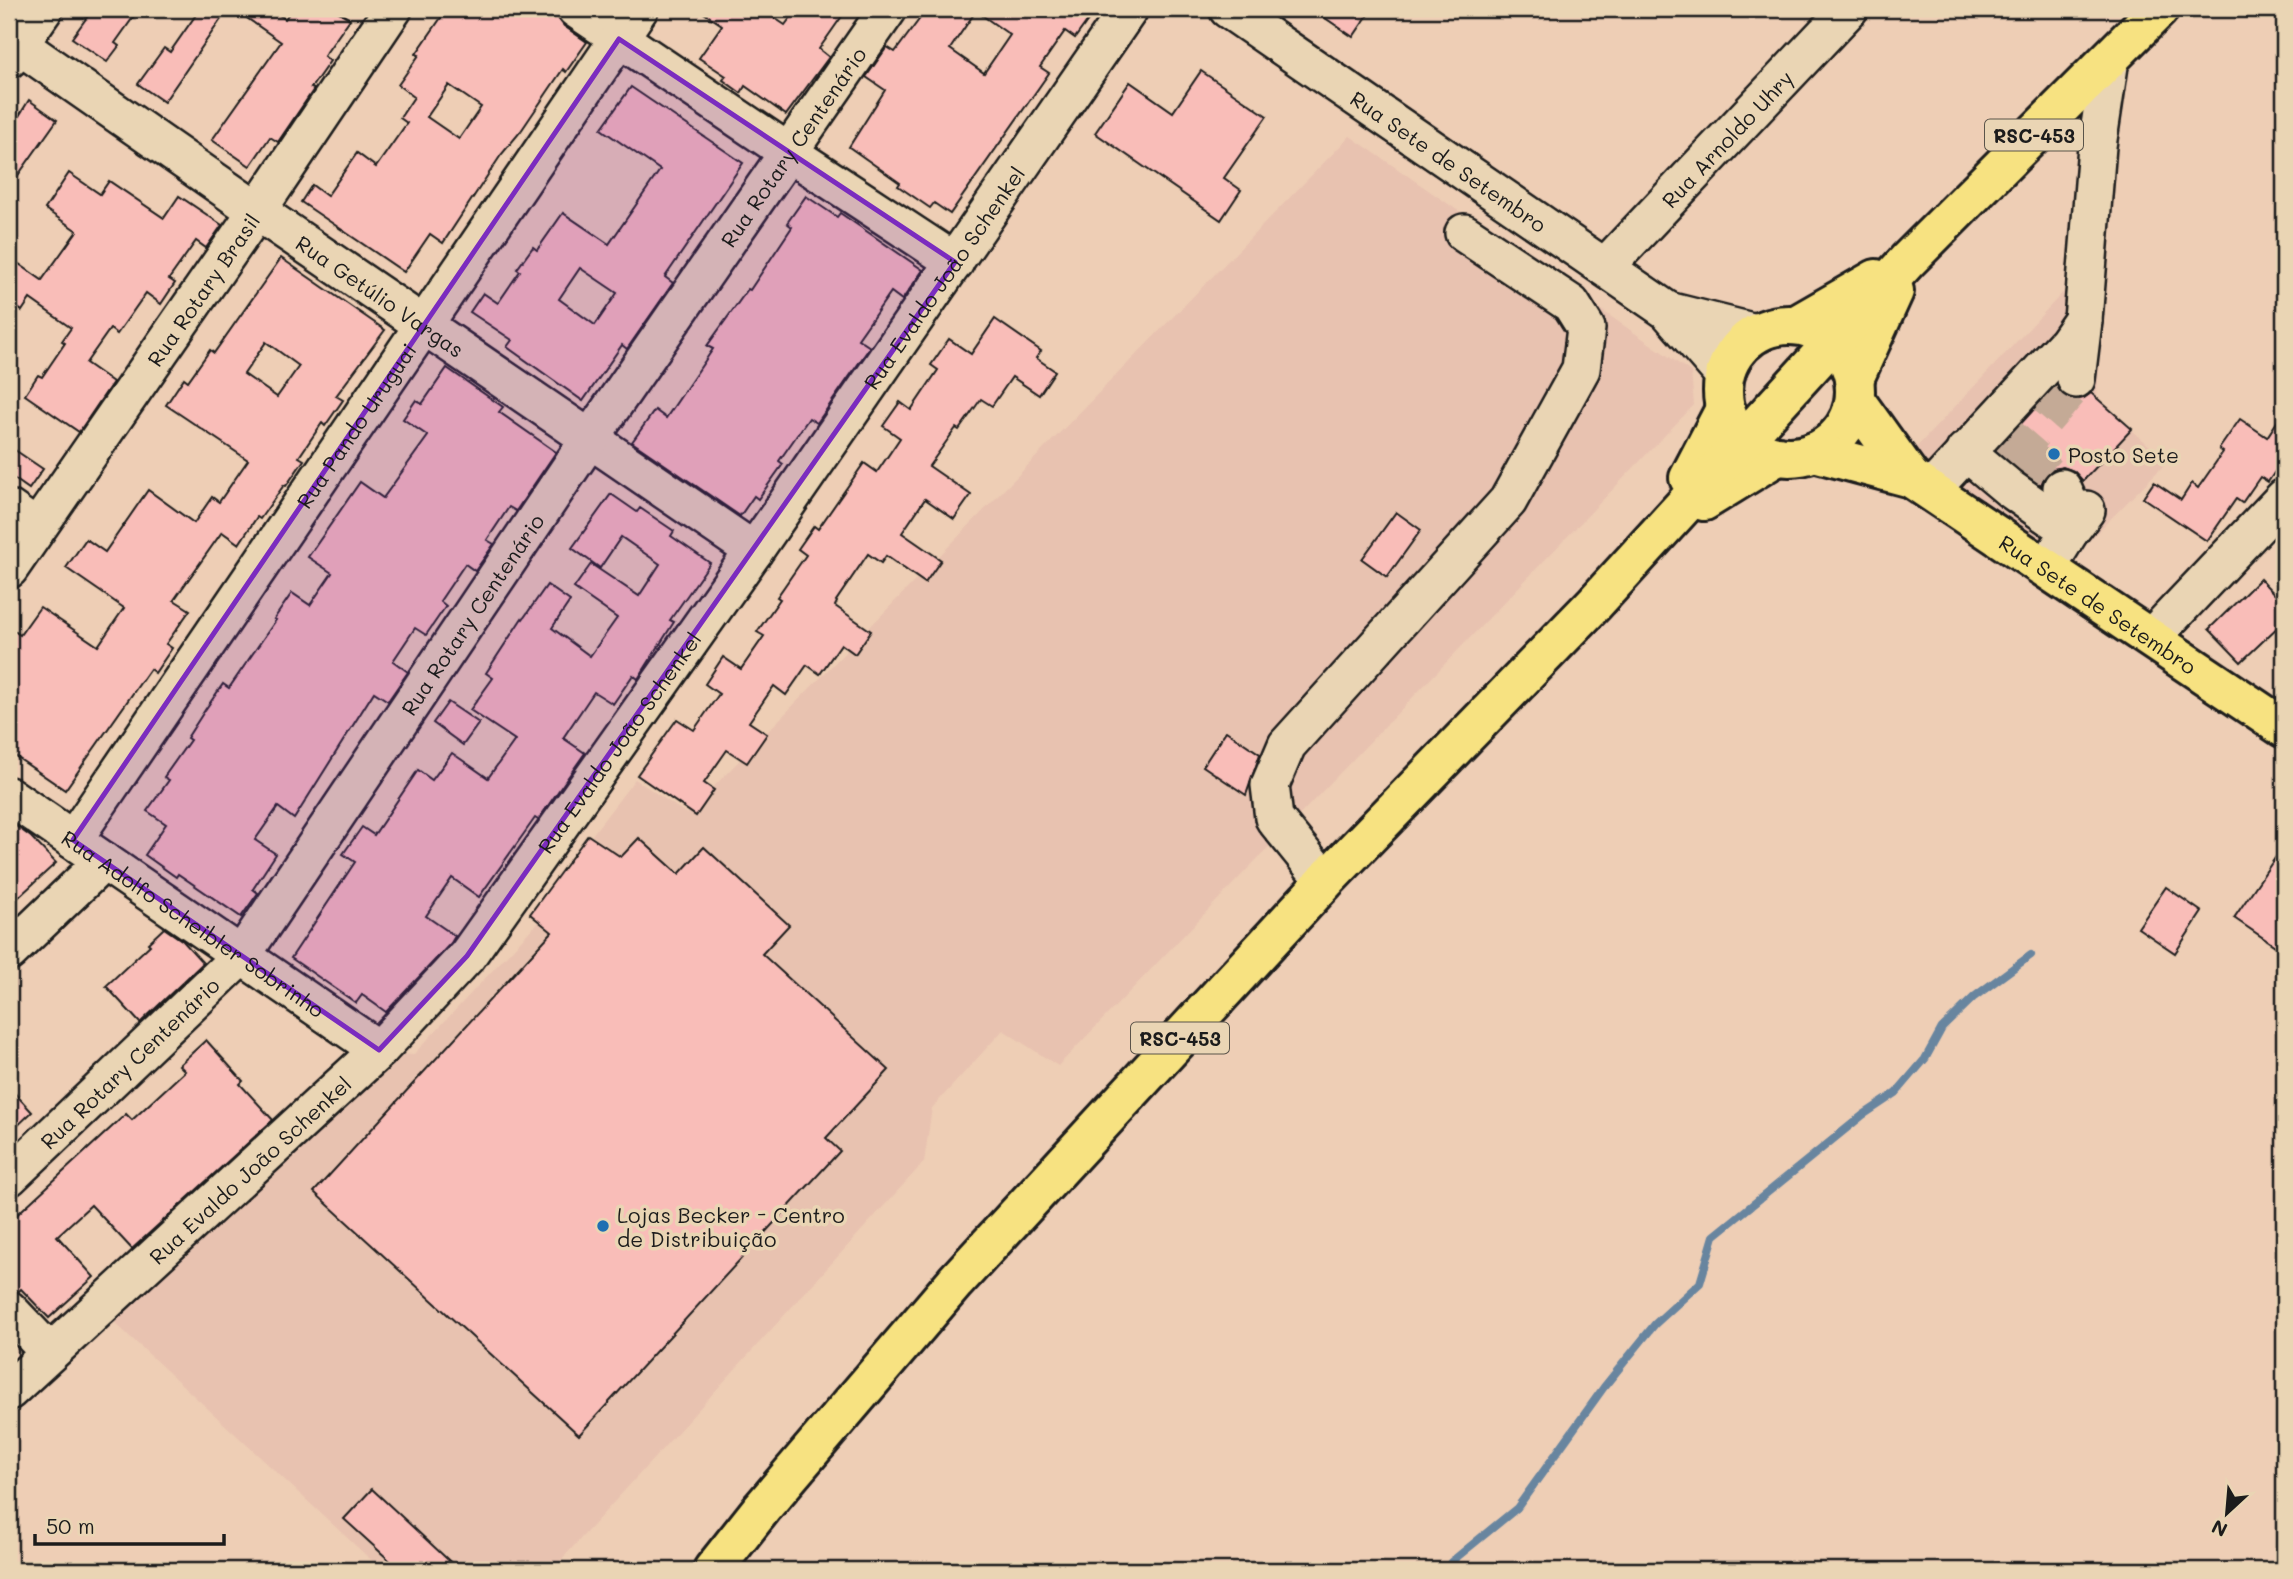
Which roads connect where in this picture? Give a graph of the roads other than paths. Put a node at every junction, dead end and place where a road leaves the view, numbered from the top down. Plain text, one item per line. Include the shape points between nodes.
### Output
1 (44, 9) edge
2 (393, 9) edge
3 (576, 9) edge
4 (639, 9) edge
5 (888, 9) edge
6 (1129, 9) edge
7 (1849, 9) edge
8 (2160, 9) edge
9 (1231, 10) edge
10 (619, 39) junction
11 (12, 47) edge
12 (2110, 59) junction
13 (788, 152) junction
14 (257, 211) junction
15 (1464, 233) dead end
16 (1908, 260) junction
17 (955, 262) junction
18 (1605, 267) junction
19 (1668, 311) junction
20 (2083, 320) junction
21 (425, 325) junction
22 (1796, 325) junction
23 (1756, 333) junction
24 (1834, 340) junction
25 (2076, 379) tunnel mouth
26 (1854, 389) junction
27 (1742, 420) junction
28 (591, 437) junction
29 (1965, 451) junction
30 (1814, 452) junction
31 (2005, 475) junction
32 (1921, 484) junction
33 (2284, 498) edge
34 (23, 519) edge
35 (1981, 524) junction
36 (754, 551) junction
37 (2047, 568) junction
38 (9, 569) edge
39 (2151, 638) junction
40 (2284, 728) edge
41 (9, 796) edge
42 (73, 840) junction
43 (104, 861) junction
44 (1325, 881) junction
45 (9, 952) edge
46 (242, 955) junction
47 (379, 1050) junction
48 (9, 1177) edge
49 (9, 1310) edge
50 (49, 1352) junction
51 (9, 1391) edge
52 (713, 1570) edge

1 - 11 street
2 - 14 street, Rua Rotary Brasil
3 - 10 street
4 - 10 street, Rua Pando Uruguai
5 - 13 street, Rua Rotary Centenário
6 - 17 street, Rua Evaldo João Schenkel
7 - 18 street, Rua Arnoldo Uhry
8 - 12 main road, RSC-453
9 - 18 street, Rua Sete de Setembro
10 - 13 street
10 - 21 street, Rua Pando Uruguai
11 - 14 street, Rua Getúlio Vargas
12 - 16 main road, RSC-453
12 - 20 street via 2097,146
13 - 17 street
13 - 28 street, Rua Rotary Centenário
14 - 21 street, Rua Getúlio Vargas
14 - 34 street, Rua Rotary Brasil
15 - 44 street via 1571,304 1586,328 1581,369 1508,501 1287,745 1270,785 1274,818
16 - 22 main road
16 - 24 main road, RSC-453
16 - 26 main road
17 - 36 street, Rua Evaldo João Schenkel
18 - 19 street, Rua Sete de Setembro
19 - 23 street, Rua Sete de Setembro
19 - 27 street, Rua Sete de Setembro
20 - 25 street
20 - 29 street via 2067,343
21 - 28 street, Rua Getúlio Vargas
21 - 42 street, Rua Pando Uruguai
22 - 23 main road via 1775,325
22 - 24 main road
23 - 27 main road via 1736,351
24 - 26 main road, Rua Sete de Setembro via 1847,359
24 - 27 main road, RSC-453
26 - 30 main road via 1850,417 1829,443
26 - 32 main road, Rua Sete de Setembro
27 - 30 main road via 1796,457
27 - 44 main road, RSC-453 via 1666,524 1594,604
28 - 36 street, Rua Getúlio Vargas
28 - 46 street, Rua Rotary Centenário
29 - 31 street
29 - 32 street
30 - 32 main road, Rua Sete de Setembro
31 - 35 street
31 - 37 street via 2073,510
32 - 35 main road, Rua Sete de Setembro
33 - 39 street
34 - 38 street, Rua Rotary Brasil
35 - 37 main road, Rua Sete de Setembro
36 - 47 street, Rua Evaldo João Schenkel via 467,956
37 - 39 main road, Rua Sete de Setembro
39 - 40 main road, Rua Sete de Setembro
41 - 42 street, Rua Adolfo Scheibler Sobrinho
42 - 43 street, Rua Adolfo Scheibler Sobrinho
43 - 45 street
43 - 46 street, Rua Adolfo Scheibler Sobrinho
44 - 52 main road, RSC-453 via 955,1282
46 - 47 street, Rua Adolfo Scheibler Sobrinho
46 - 48 street, Rua Rotary Centenário
47 - 50 street, Rua Evaldo João Schenkel
49 - 50 street
50 - 51 street, Rua Evaldo João Schenkel

